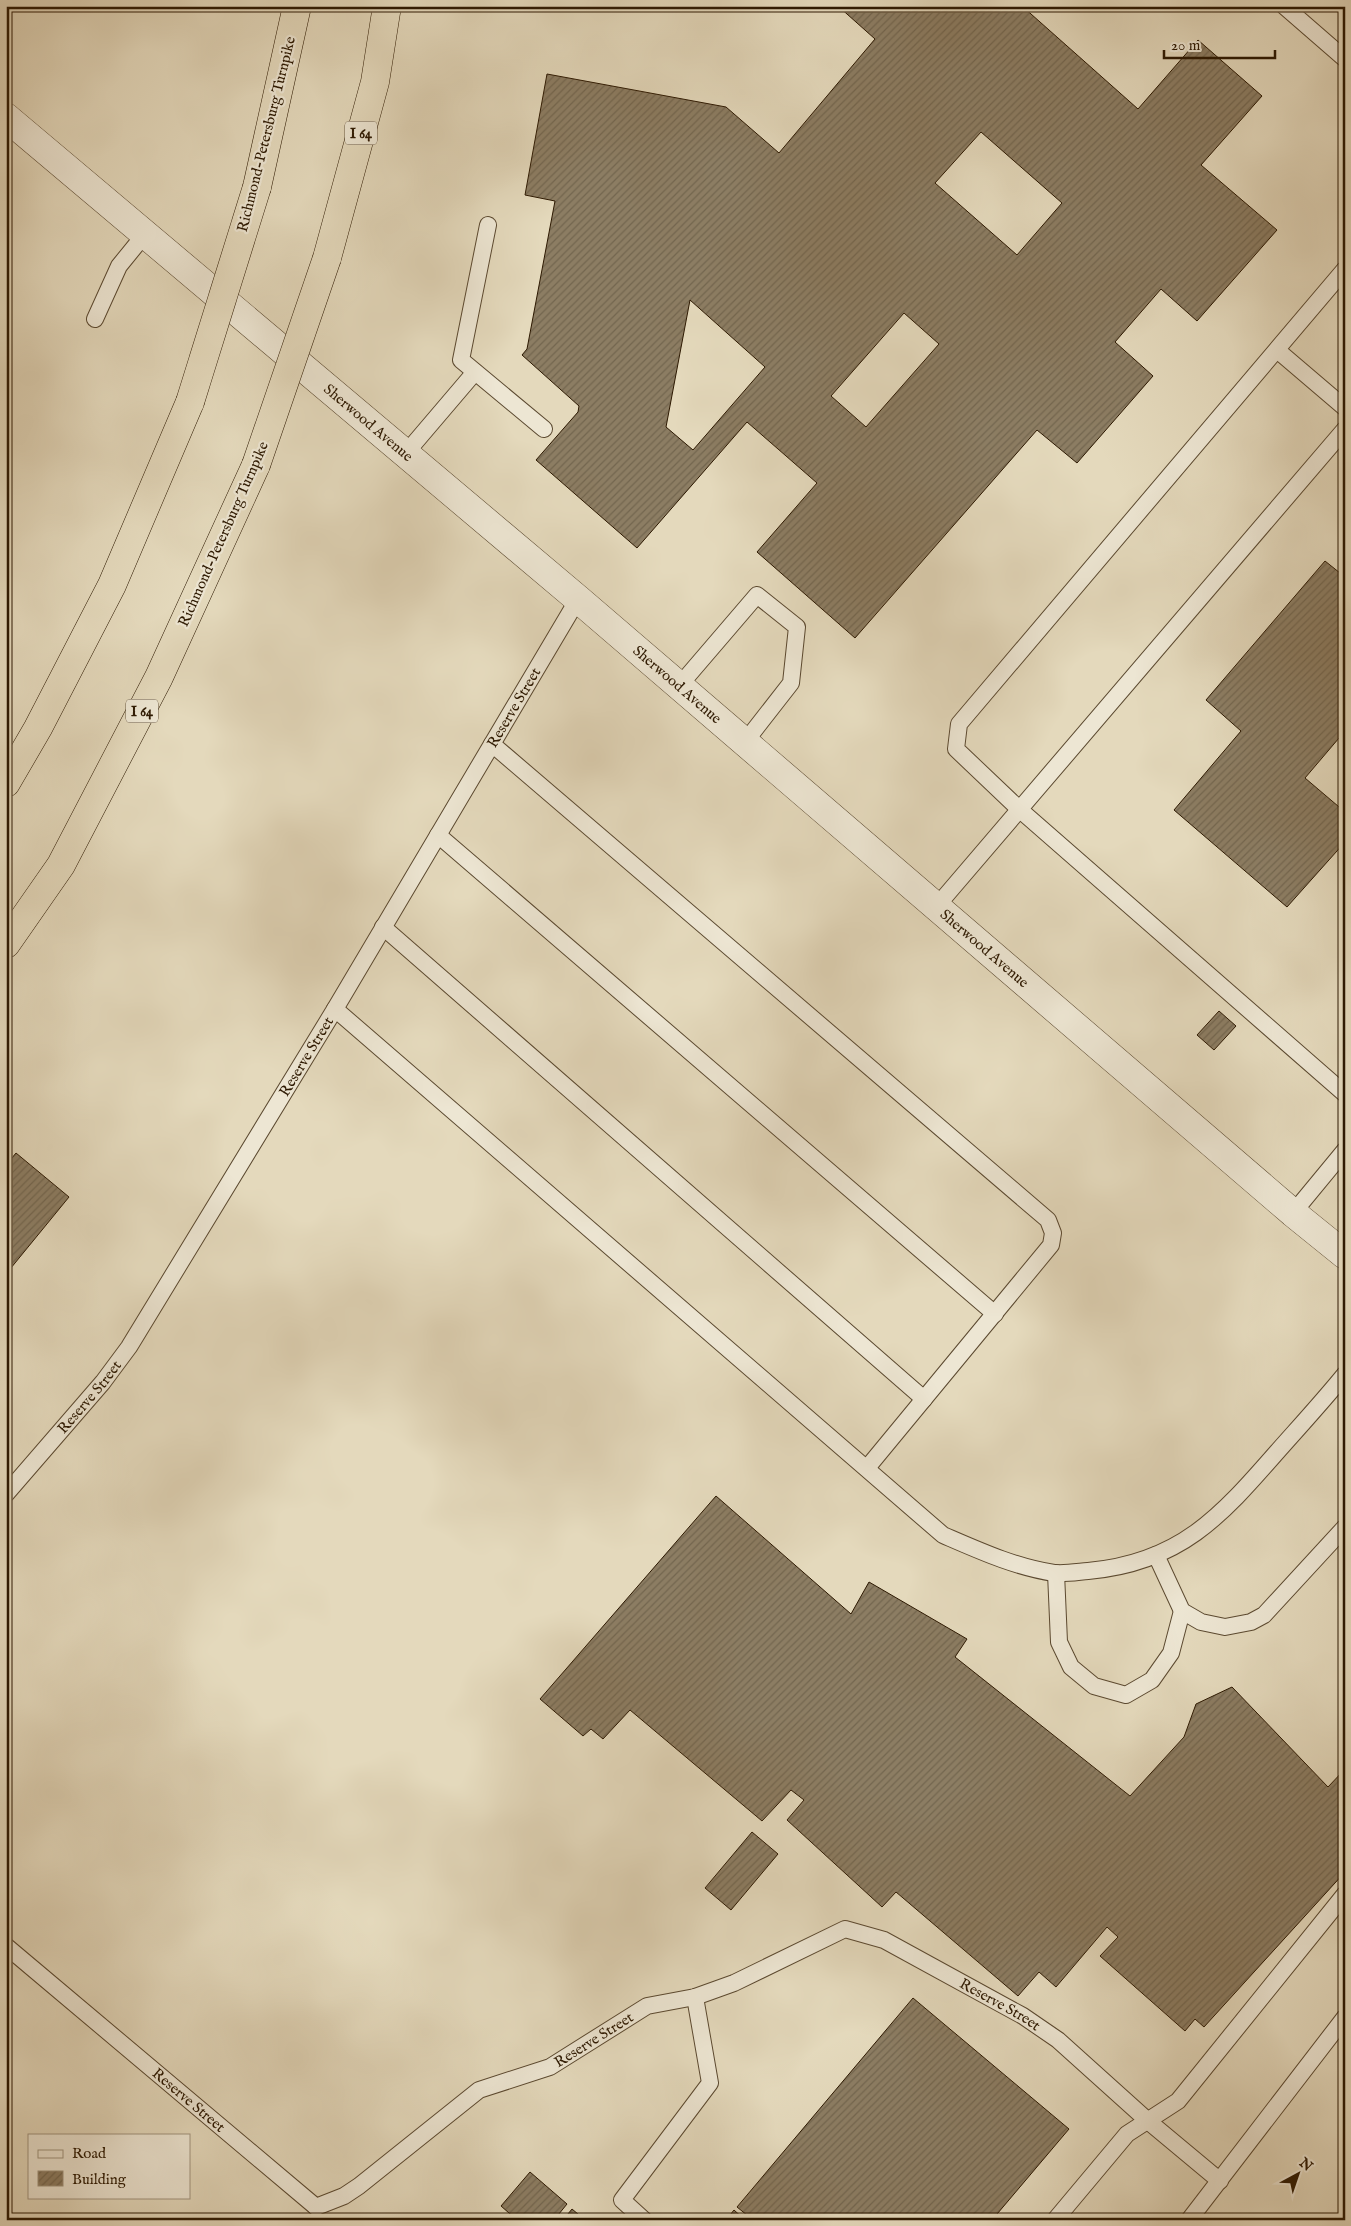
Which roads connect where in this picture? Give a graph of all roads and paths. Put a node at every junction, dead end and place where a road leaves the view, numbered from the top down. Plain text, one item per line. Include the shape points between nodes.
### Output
1 (297, 6) edge
2 (387, 6) edge
3 (1284, 6) edge
4 (1345, 59) edge
5 (6, 116) edge
6 (488, 225) dead end
7 (145, 234) junction
8 (1345, 269) edge
9 (95, 319) dead end
10 (1277, 350) junction
11 (475, 372) junction
12 (1345, 408) edge
13 (1345, 428) edge
14 (544, 429) dead end
15 (406, 453) junction
16 (578, 599) junction
17 (679, 686) junction
18 (744, 742) junction
19 (492, 744) junction
20 (6, 783) edge
21 (1019, 809) junction
22 (438, 835) junction
23 (936, 907) junction
24 (384, 926) junction
25 (6, 944) edge
26 (335, 1009) junction
27 (1345, 1094) edge
28 (1345, 1150) edge
29 (1293, 1214) junction
30 (1345, 1255) edge
31 (995, 1314) junction
32 (1343, 1381) edge
33 (924, 1399) junction
34 (867, 1468) junction
35 (6, 1494) edge
36 (1345, 1527) edge
37 (1156, 1554) junction
38 (1056, 1573) junction
39 (1182, 1611) junction
40 (1345, 1894) edge
41 (6, 1946) edge
42 (695, 1997) junction
43 (1345, 2017) edge
44 (1148, 2121) junction
45 (1220, 2181) junction
46 (316, 2214) edge
47 (644, 2220) edge
48 (1055, 2220) edge
49 (1189, 2220) edge

1 - 20 highway, Richmond-Petersburg Turnpike, bridge via 256,187 190,402 112,585
2 - 25 highway, Richmond-Petersburg Turnpike / I 64, bridge via 375,82 327,258 256,465 159,677 61,865
3 - 4 lane
5 - 7 street, Sherwood Avenue
6 - 11 lane via 461,360
7 - 9 lane via 119,266
7 - 15 street, Sherwood Avenue
8 - 10 lane
10 - 12 lane
10 - 21 lane via 960,724 956,749
11 - 14 lane
11 - 15 lane
13 - 21 lane
15 - 16 street, Sherwood Avenue
16 - 17 street, Sherwood Avenue
16 - 19 lane, Reserve Street
17 - 18 street, Sherwood Avenue
17 - 18 lane via 757,595 798,627 791,683
18 - 23 street, Sherwood Avenue
19 - 22 lane, Reserve Street
19 - 31 lane via 1048,1220 1053,1233 1051,1245
21 - 23 lane
21 - 27 lane
22 - 24 lane, Reserve Street
22 - 31 lane
23 - 29 street, Sherwood Avenue
24 - 26 lane, Reserve Street
24 - 33 lane
26 - 34 lane
26 - 35 lane, Reserve Street via 129,1347 103,1382
28 - 29 lane
29 - 30 street, Sherwood Avenue
31 - 33 lane
32 - 37 lane via 1231,1505 1197,1534
33 - 34 lane
34 - 38 lane via 943,1535 1007,1563
36 - 39 lane via 1264,1614 1251,1622 1225,1627 1201,1622
37 - 38 lane via 1107,1569
37 - 39 lane
38 - 39 lane via 1059,1642 1071,1667 1094,1686 1126,1695 1152,1680 1171,1653
40 - 44 lane via 1178,2101
41 - 46 lane, Reserve Street
42 - 44 lane, Reserve Street via 734,1983 845,1929 884,1940 1023,2016 1058,2040
42 - 46 lane, Reserve Street via 646,2006 550,2066 480,2090 359,2186
42 - 47 lane via 710,2083 622,2200
43 - 45 lane
44 - 45 lane, Reserve Street
44 - 48 lane via 1127,2134
45 - 49 lane

